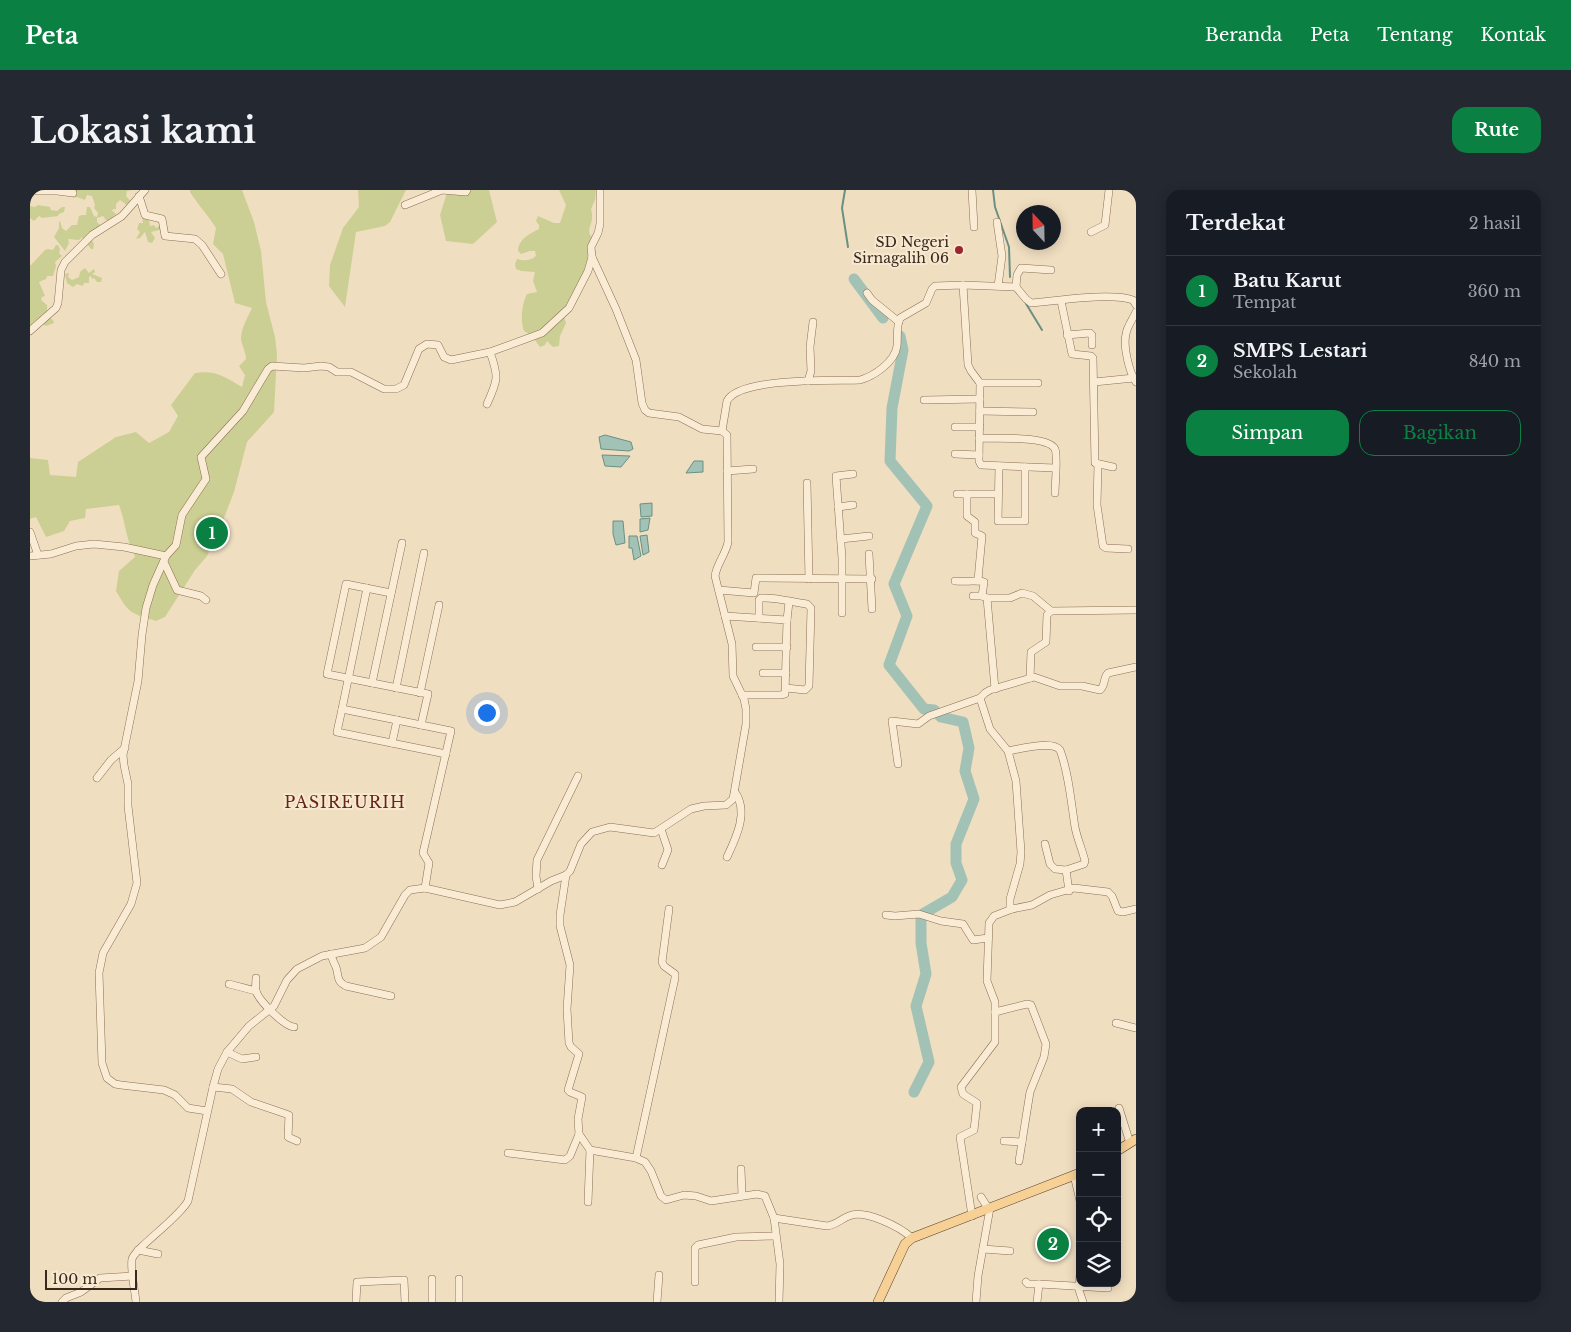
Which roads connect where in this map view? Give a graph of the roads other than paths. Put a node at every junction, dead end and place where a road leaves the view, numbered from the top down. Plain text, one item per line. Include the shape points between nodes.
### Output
1 (145, 190) edge
2 (468, 190) edge
3 (600, 190) edge
4 (972, 190) edge
5 (1110, 190) edge
6 (30, 191) edge
7 (73, 193) dead end
8 (139, 196) junction
9 (405, 205) dead end
10 (997, 222) dead end
11 (974, 227) dead end
12 (1091, 232) dead end
13 (592, 257) junction
14 (1051, 270) dead end
15 (221, 274) dead end
16 (963, 285) junction
17 (998, 286) junction
18 (1016, 287) junction
19 (867, 293) dead end
20 (1061, 301) junction
21 (1136, 305) edge
22 (1136, 312) edge
23 (813, 322) dead end
24 (899, 322) junction
25 (30, 331) edge
26 (1067, 334) junction
27 (1092, 345) dead end
28 (490, 352) junction
29 (1135, 380) edge
30 (808, 381) junction
31 (980, 382) junction
32 (1094, 382) junction
33 (1038, 383) dead end
34 (980, 399) junction
35 (924, 400) dead end
36 (487, 404) dead end
37 (980, 411) junction
38 (1033, 412) dead end
39 (954, 427) dead end
40 (980, 427) junction
41 (722, 431) junction
42 (980, 438) junction
43 (955, 454) dead end
44 (979, 455) junction
45 (1098, 464) junction
46 (999, 466) junction
47 (1025, 467) junction
48 (1112, 467) dead end
49 (1055, 468) junction
50 (753, 469) dead end
51 (726, 471) junction
52 (853, 474) dead end
53 (807, 482) dead end
54 (1055, 493) dead end
55 (957, 494) dead end
56 (967, 494) junction
57 (998, 494) junction
58 (853, 505) dead end
59 (838, 507) junction
60 (30, 532) edge
61 (869, 536) dead end
62 (841, 539) junction
63 (402, 544) dead end
64 (1128, 549) dead end
65 (424, 553) dead end
66 (870, 554) dead end
67 (38, 555) junction
68 (30, 556) edge
69 (165, 559) junction
70 (808, 579) junction
71 (872, 579) junction
72 (842, 580) junction
73 (978, 580) junction
74 (955, 581) dead end
75 (367, 588) junction
76 (719, 590) junction
77 (391, 593) junction
78 (973, 596) dead end
79 (985, 597) junction
80 (206, 600) dead end
81 (789, 602) junction
82 (439, 605) dead end
83 (872, 609) dead end
84 (1136, 610) edge
85 (1051, 611) junction
86 (842, 613) dead end
87 (725, 616) junction
88 (759, 618) junction
89 (787, 620) junction
90 (756, 647) dead end
91 (787, 647) junction
92 (1136, 667) edge
93 (763, 673) dead end
94 (786, 673) junction
95 (348, 678) junction
96 (1030, 678) junction
97 (372, 683) junction
98 (396, 688) junction
99 (786, 688) junction
100 (994, 689) junction
101 (420, 692) junction
102 (742, 695) junction
103 (980, 698) junction
104 (342, 709) junction
105 (397, 720) junction
106 (421, 725) junction
107 (392, 743) junction
108 (125, 748) junction
109 (1008, 751) junction
110 (446, 754) junction
111 (898, 764) dead end
112 (578, 776) dead end
113 (97, 778) dead end
114 (735, 792) junction
115 (661, 829) junction
116 (1045, 844) dead end
117 (727, 857) dead end
118 (662, 865) dead end
119 (1066, 870) junction
120 (566, 875) junction
121 (425, 888) junction
122 (538, 889) junction
123 (1069, 890) junction
124 (669, 909) dead end
125 (1012, 909) junction
126 (1136, 910) edge
127 (886, 915) dead end
128 (988, 938) junction
129 (331, 954) junction
130 (256, 978) dead end
131 (229, 984) dead end
132 (256, 992) junction
133 (390, 996) dead end
134 (270, 1009) junction
135 (995, 1012) junction
136 (1116, 1023) dead end
137 (294, 1027) dead end
138 (1136, 1028) edge
139 (227, 1052) junction
140 (256, 1058) dead end
141 (213, 1087) junction
142 (207, 1111) junction
143 (1121, 1113) edge
144 (579, 1134) junction
145 (1004, 1141) dead end
146 (1133, 1141) edge
147 (297, 1142) dead end
148 (1022, 1142) junction
149 (1121, 1149) edge
150 (590, 1150) junction
151 (508, 1153) dead end
152 (636, 1158) junction
153 (1019, 1161) dead end
154 (741, 1169) dead end
155 (1076, 1174) edge
156 (742, 1196) junction
157 (982, 1198) dead end
158 (588, 1202) dead end
159 (989, 1208) junction
160 (972, 1216) junction
161 (774, 1218) junction
162 (775, 1236) junction
163 (912, 1238) junction
164 (983, 1249) junction
165 (138, 1250) junction
166 (1010, 1251) dead end
167 (158, 1254) dead end
168 (659, 1275) dead end
169 (133, 1276) junction
170 (432, 1279) dead end
171 (459, 1279) dead end
172 (694, 1282) dead end
173 (1026, 1282) dead end
174 (1039, 1284) junction
175 (1076, 1287) edge
176 (1080, 1287) joint
177 (1108, 1288) dead end
178 (62, 1302) edge
179 (136, 1302) edge
180 (356, 1302) edge
181 (405, 1302) edge
182 (432, 1302) edge
183 (459, 1302) edge
184 (657, 1302) edge
185 (779, 1302) edge
186 (878, 1302) edge
187 (976, 1302) edge
188 (1037, 1302) edge
189 (1082, 1302) edge

1 - 8 street
2 - 9 street via 442,190
3 - 13 street via 600,224 591,246
4 - 11 street
5 - 12 street via 1106,225
6 - 7 street
8 - 15 street via 145,215 162,219 165,236 195,239
8 - 25 street via 122,216 92,235 65,262 56,308
10 - 17 street via 1002,256
13 - 28 street via 569,308 547,329
13 - 41 street via 636,360 645,410 680,417 702,429
14 - 18 street via 1021,268
16 - 17 street
16 - 24 street via 933,287 926,303 904,315
16 - 31 street via 968,365
17 - 18 street
18 - 20 street via 1031,303
19 - 24 street
20 - 21 street via 1124,298 1133,300
20 - 26 street
22 - 29 street via 1125,335
23 - 30 street
24 - 30 street via 896,353 872,375 860,380
26 - 27 street via 1090,333
26 - 32 street via 1072,354 1092,357
28 - 36 street via 497,379
28 - 69 street via 448,360 438,345 427,344 419,349 404,385 396,389 384,388 351,372 337,372 329,367 272,366 243,411 201,457 206,474 204,484 182,515 176,545
29 - 32 street
30 - 41 street via 771,384 732,395 726,405
31 - 33 street
31 - 34 street
32 - 45 street via 1095,462
34 - 35 street
34 - 37 street
37 - 38 street
37 - 40 street
39 - 40 street
40 - 42 street
41 - 51 street via 727,435
42 - 44 street
42 - 49 street via 1045,441 1055,449
43 - 44 street
44 - 46 street via 981,464
45 - 48 street
45 - 64 street via 1097,506 1103,546
46 - 47 street
46 - 57 street
47 - 49 street
47 - 57 street via 1025,521 998,521
49 - 54 street
50 - 51 street
51 - 76 street via 728,542 716,569
52 - 59 street via 836,476
53 - 70 street
55 - 56 street
56 - 57 street
56 - 73 street via 967,516 975,522 975,533 982,536
58 - 59 street
59 - 62 street
60 - 67 street
61 - 62 street
62 - 72 street
63 - 77 street
65 - 98 street
66 - 71 street
67 - 68 street
67 - 69 street via 94,544 124,547
69 - 80 street via 174,588
69 - 108 street via 146,608 137,688
70 - 72 street
70 - 76 street via 756,578 754,593
71 - 72 street
71 - 83 street
72 - 86 street
73 - 74 street
73 - 79 street via 984,582
75 - 77 street
75 - 95 street
75 - 95 street via 346,584 327,674
76 - 87 street
77 - 97 street
78 - 79 street
79 - 85 street via 1010,598 1022,593 1033,596
79 - 100 street
81 - 88 street via 779,598 761,598
81 - 89 street
81 - 99 street via 807,604 811,608 810,674 808,689
82 - 101 street
84 - 85 street
85 - 96 street via 1046,615 1046,642 1031,652
87 - 88 street
87 - 102 street via 733,653 734,680
88 - 89 street
89 - 91 street
90 - 91 street
91 - 94 street
92 - 96 street via 1108,672 1100,690 1060,686
93 - 94 street
94 - 99 street
95 - 97 street
95 - 104 street
96 - 100 street
97 - 98 street
98 - 101 street
99 - 102 street via 784,695
100 - 103 street
101 - 106 street via 428,694
102 - 114 street via 746,724
103 - 109 street via 990,729
103 - 111 street via 918,724 892,721
104 - 105 street
104 - 107 street via 337,732
105 - 106 street
105 - 107 street
106 - 110 street via 451,731
107 - 110 street
108 - 113 street
108 - 142 street via 123,760 137,883 134,898 106,945 99,966 103,1069 115,1084 164,1090 175,1095 188,1108
109 - 119 street via 1048,745 1060,750 1070,788 1076,834 1085,861 1081,866
109 - 125 street via 1016,781 1021,852 1010,899
110 - 121 street via 424,853 429,863
112 - 122 street via 537,860
114 - 115 street via 729,804 694,808
114 - 117 street via 741,814
115 - 118 street via 668,850
115 - 120 street via 647,833 610,827 592,832 581,844
116 - 119 street via 1052,868
119 - 123 street
120 - 122 street
120 - 144 street via 560,926 570,964 569,1043 580,1054 568,1090 582,1097
121 - 122 street via 500,905 511,904
121 - 129 street via 413,889 405,895 376,941 365,948
123 - 125 street via 1050,895 1032,905
123 - 126 street via 1108,892 1118,910
124 - 152 street via 662,962 676,978
125 - 128 street via 991,918
127 - 128 street via 921,914 963,924 973,940
128 - 135 street via 987,981
129 - 133 street via 341,984
129 - 134 street via 297,970 287,980
130 - 132 street
131 - 132 street
132 - 134 street
134 - 137 street via 285,1024
134 - 139 street
135 - 148 street via 1031,1005 1046,1042 1044,1057 1030,1092
135 - 160 street via 995,1044 961,1087 963,1094 978,1105 974,1130 960,1138
136 - 138 street
139 - 140 street via 242,1058
139 - 141 street
141 - 142 street
141 - 147 street via 232,1088 251,1102 289,1115 288,1137
142 - 165 street via 188,1201 175,1218
143 - 146 street
144 - 150 street
144 - 151 street via 570,1156 565,1160
145 - 148 street
146 - 149 main road
148 - 153 street
150 - 152 street
150 - 158 street
152 - 156 street via 645,1162 666,1200 684,1195 711,1201
154 - 156 street
155 - 159 main road
156 - 161 street via 765,1196
157 - 159 street
159 - 160 main road
159 - 164 street
160 - 163 main road
161 - 162 street
161 - 163 street via 827,1226 858,1215 895,1225
162 - 172 street via 736,1237 698,1244 695,1248
162 - 185 street via 780,1264
163 - 186 main road via 905,1244
164 - 166 street
164 - 187 street
165 - 167 street
165 - 169 street via 133,1258
168 - 184 street
169 - 178 street via 100,1278
169 - 179 street
170 - 182 street
171 - 183 street
173 - 174 street
174 - 175 street
174 - 188 street
176 - 177 street
176 - 189 street
180 - 181 street via 357,1282 404,1280

